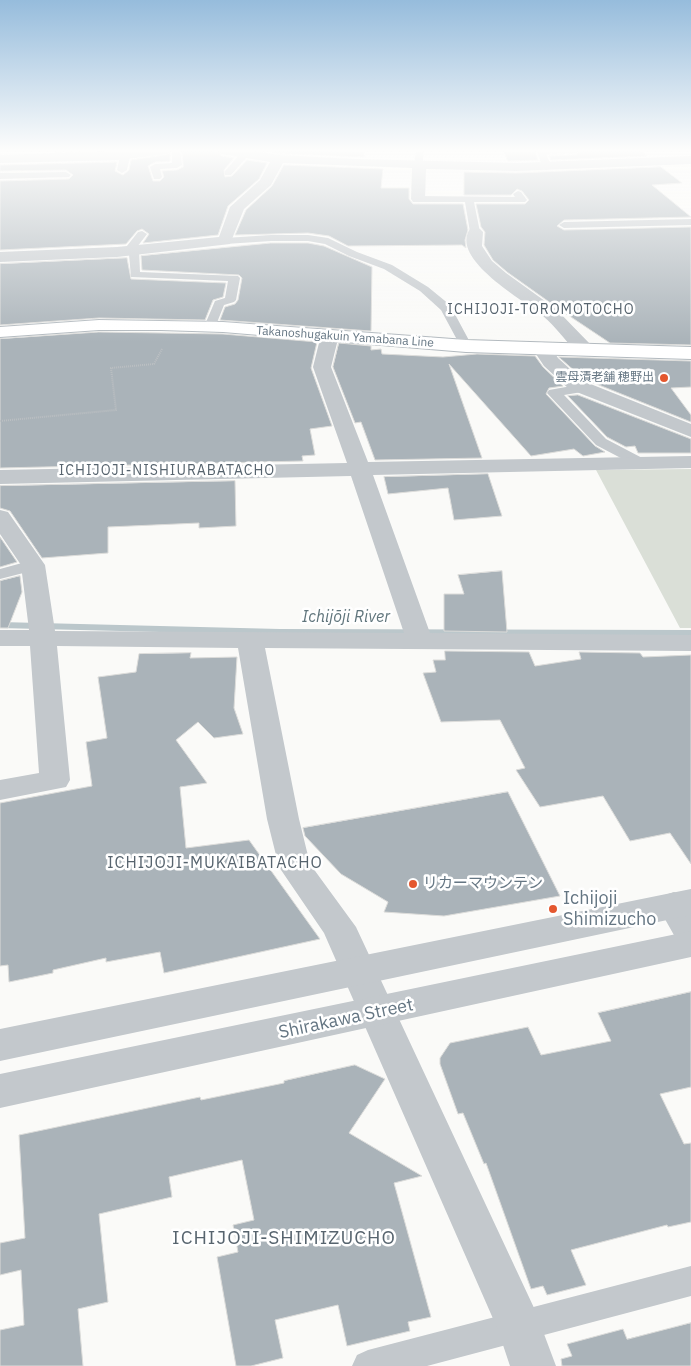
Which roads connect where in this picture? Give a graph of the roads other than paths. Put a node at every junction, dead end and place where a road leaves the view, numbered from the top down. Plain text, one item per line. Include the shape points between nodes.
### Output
1 (235, 214) edge
2 (472, 214) edge
3 (691, 222) edge
4 (564, 225) dead end
5 (475, 232) joint
6 (142, 234) dead end
7 (225, 241) junction
8 (131, 250) junction
9 (0, 257) edge
10 (210, 327) junction
11 (0, 332) edge
12 (330, 335) junction
13 (466, 346) junction
14 (541, 348) junction
15 (584, 349) junction
16 (691, 353) edge
17 (583, 388) junction
18 (691, 431) edge
19 (691, 462) edge
20 (641, 463) junction
21 (360, 469) junction
22 (0, 477) edge
23 (0, 517) edge
24 (33, 565) junction
25 (0, 574) edge
26 (0, 638) edge
27 (43, 639) junction
28 (250, 641) junction
29 (420, 642) junction
30 (691, 643) edge
31 (0, 790) edge
32 (685, 914) edge
33 (691, 944) edge
34 (358, 970) junction
35 (377, 1012) junction
36 (0, 1045) edge
37 (0, 1091) edge
38 (691, 1281) edge
39 (526, 1346) edge
40 (368, 1366) edge

1 - 7 street
2 - 5 lane
3 - 4 lane
5 - 15 street via 474,246 486,264 550,313
6 - 8 lane
7 - 8 street
7 - 13 lane via 308,238 328,241 388,267 424,289 446,308
8 - 9 street
8 - 10 lane via 135,275 234,278 230,300 219,303
10 - 11 main road, Takanoshugakuin Yamabana Line via 99,325
10 - 12 main road, Takanoshugakuin Yamabana Line
12 - 13 main road, Takanoshugakuin Yamabana Line
12 - 21 street via 322,367
13 - 14 main road, Takanoshugakuin Yamabana Line
14 - 15 main road, Takanoshugakuin Yamabana Line
14 - 17 street via 551,362
15 - 16 main road, Takanoshugakuin Yamabana Line
17 - 18 street
17 - 20 lane via 554,393 601,442
19 - 20 street
20 - 21 street
21 - 22 street
21 - 29 street
23 - 24 street
24 - 25 lane
24 - 27 street
26 - 27 street
27 - 28 street
27 - 31 street via 55,780
28 - 29 street
28 - 34 street via 295,867 339,927
29 - 30 street
32 - 34 street
33 - 35 street, Shirakawa Street
34 - 35 street
34 - 36 street
35 - 37 street, Shirakawa Street
35 - 39 street
38 - 39 lane
39 - 40 lane

